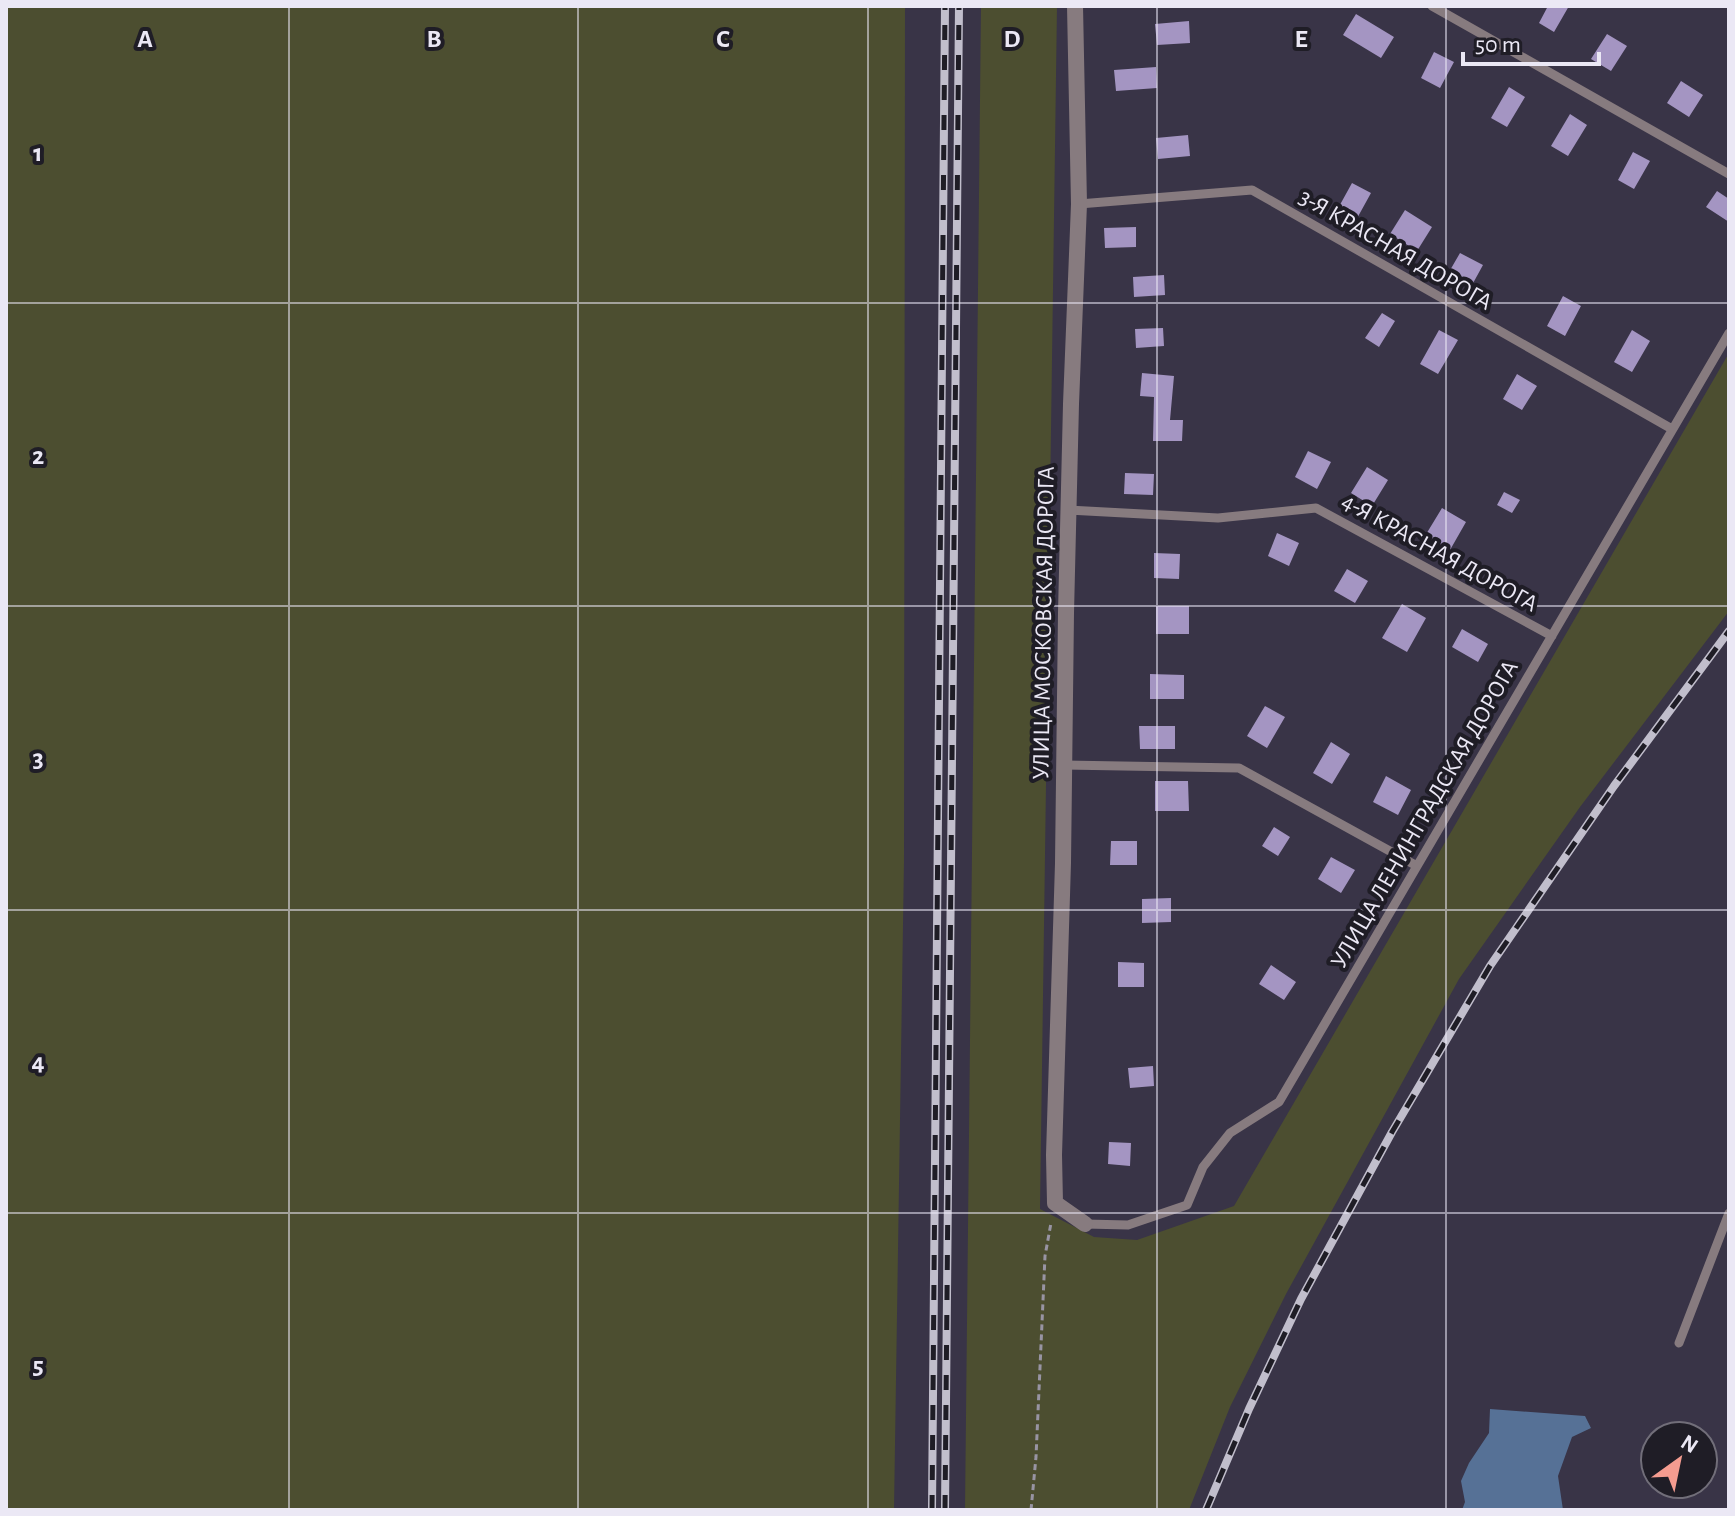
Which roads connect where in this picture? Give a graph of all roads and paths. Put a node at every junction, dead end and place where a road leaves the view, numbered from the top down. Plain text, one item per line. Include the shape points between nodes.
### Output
1 (1075, 6) edge
2 (1432, 6) edge
3 (1729, 174) edge
4 (1079, 204) junction
5 (1729, 333) edge
6 (1672, 429) junction
7 (1068, 510) junction
8 (1552, 636) junction
9 (1064, 765) junction
10 (1417, 866) junction
11 (1055, 1203) junction
12 (1729, 1213) edge
13 (1085, 1224) joint
14 (1679, 1343) dead end
15 (1031, 1510) edge

1 - 4 street, УЛИЦА МОСКОВСКАЯ ДОРОГА
2 - 3 lane
4 - 6 lane, 3-Я КРАСНАЯ ДОРОГА via 1252,190
4 - 7 street, УЛИЦА МОСКОВСКАЯ ДОРОГА
5 - 6 lane, УЛИЦА ЛЕНИНГРАДСКАЯ ДОРОГА
6 - 8 lane, УЛИЦА ЛЕНИНГРАДСКАЯ ДОРОГА
7 - 8 lane, 4-Я КРАСНАЯ ДОРОГА via 1218,518 1316,508
7 - 9 street, УЛИЦА МОСКОВСКАЯ ДОРОГА
8 - 10 lane, УЛИЦА ЛЕНИНГРАДСКАЯ ДОРОГА
9 - 10 lane via 1239,768
9 - 11 street, УЛИЦА МОСКОВСКАЯ ДОРОГА
10 - 13 lane, УЛИЦА ЛЕНИНГРАДСКАЯ ДОРОГА via 1279,1102 1230,1133 1203,1167 1187,1205 1128,1225
11 - 13 street
11 - 15 path via 1045,1256
12 - 14 lane

